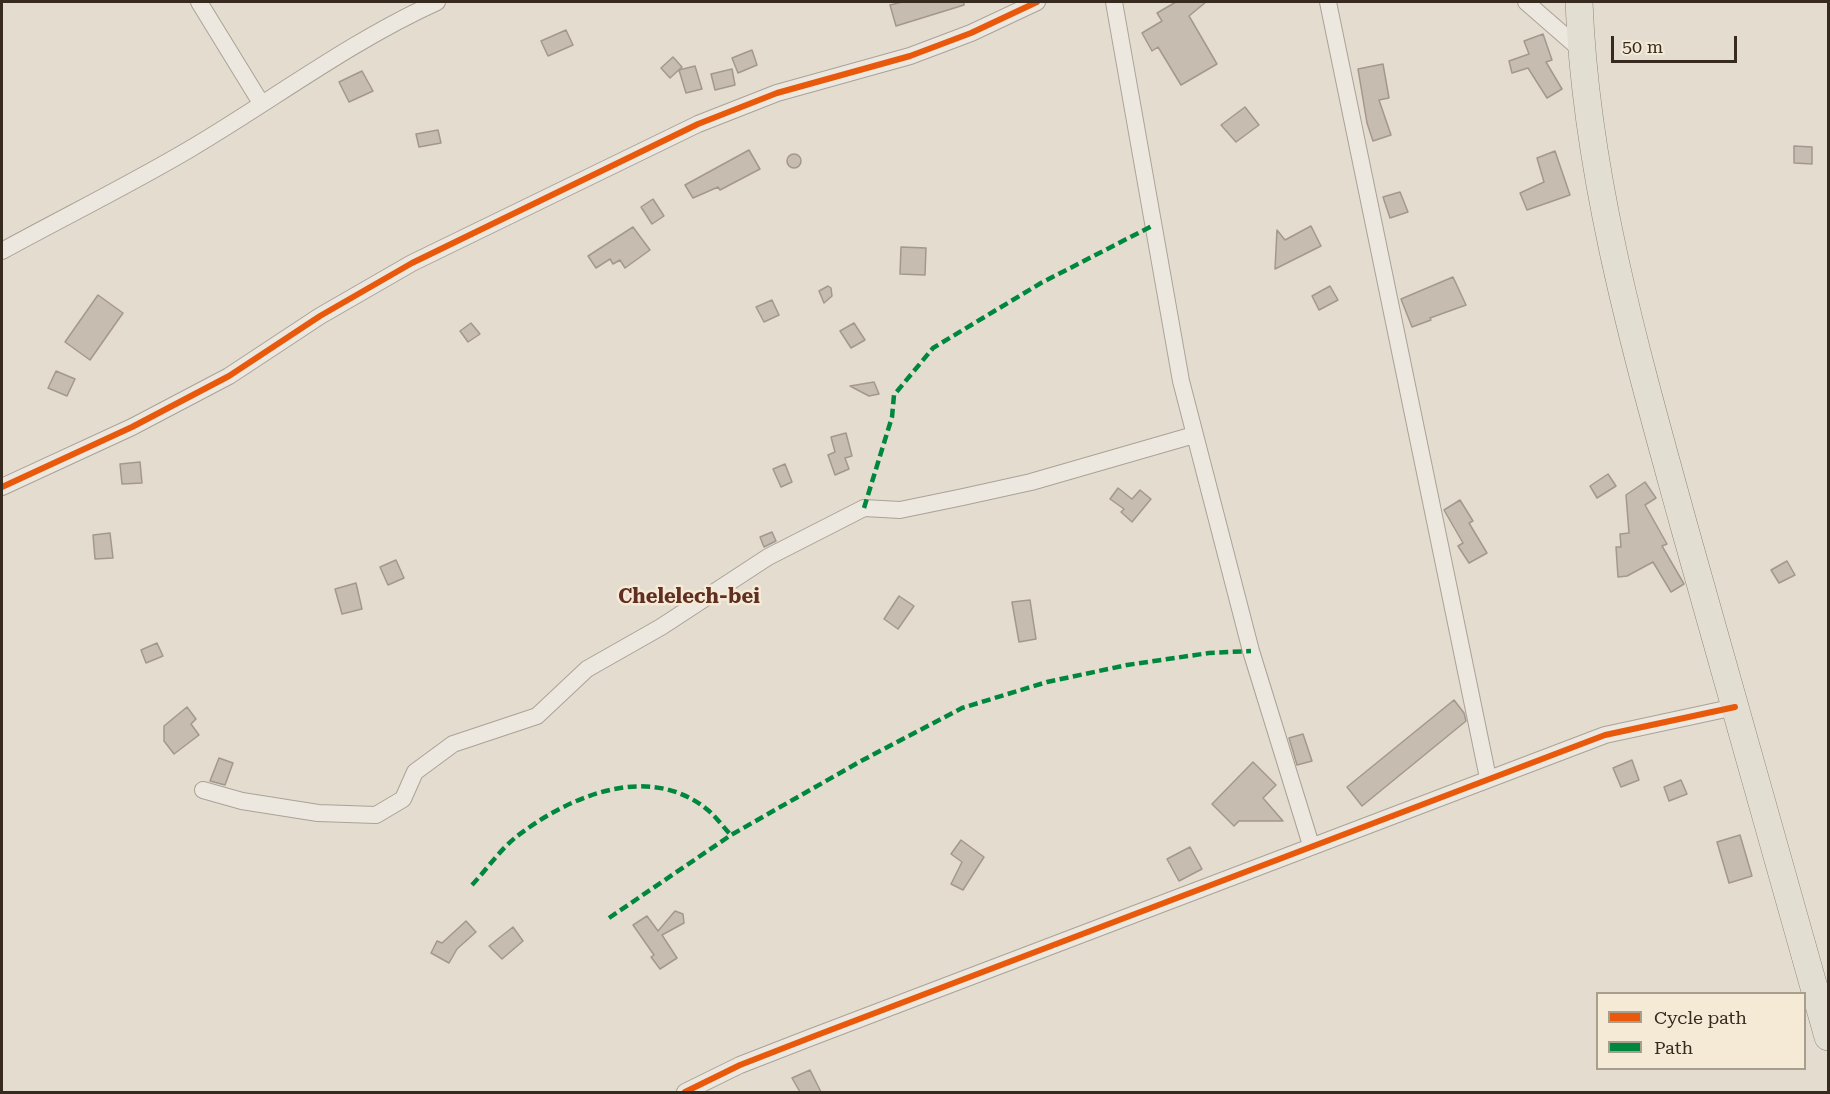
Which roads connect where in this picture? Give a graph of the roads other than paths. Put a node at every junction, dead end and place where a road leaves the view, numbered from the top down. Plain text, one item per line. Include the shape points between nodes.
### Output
1 (199, 2) edge
2 (437, 2) edge
3 (1037, 2) edge
4 (1114, 2) edge
5 (1328, 2) edge
6 (1526, 2) edge
7 (1579, 2) edge
8 (1581, 51) junction
9 (261, 103) junction
10 (2, 251) edge
11 (1194, 435) junction
12 (2, 487) edge
13 (1735, 707) junction
14 (1488, 778) junction
15 (203, 790) dead end
16 (1311, 845) junction
17 (1828, 1037) edge
18 (685, 1092) edge

1 - 9 street
2 - 9 street via 397,20
3 - 12 street via 910,56 777,93 698,124 412,263 320,316 229,376 132,427
4 - 11 street via 1162,281
5 - 14 street
6 - 8 street
7 - 8 main road
8 - 13 main road via 1597,160 1632,339
9 - 10 street via 190,149
11 - 15 street via 1031,482 900,510 864,508 768,557 661,627 587,669 537,716 453,744 416,772 403,800 376,814 318,813 242,801
11 - 16 street via 1251,651
13 - 14 street via 1605,735
13 - 17 main road
14 - 16 street
16 - 18 street via 740,1065

